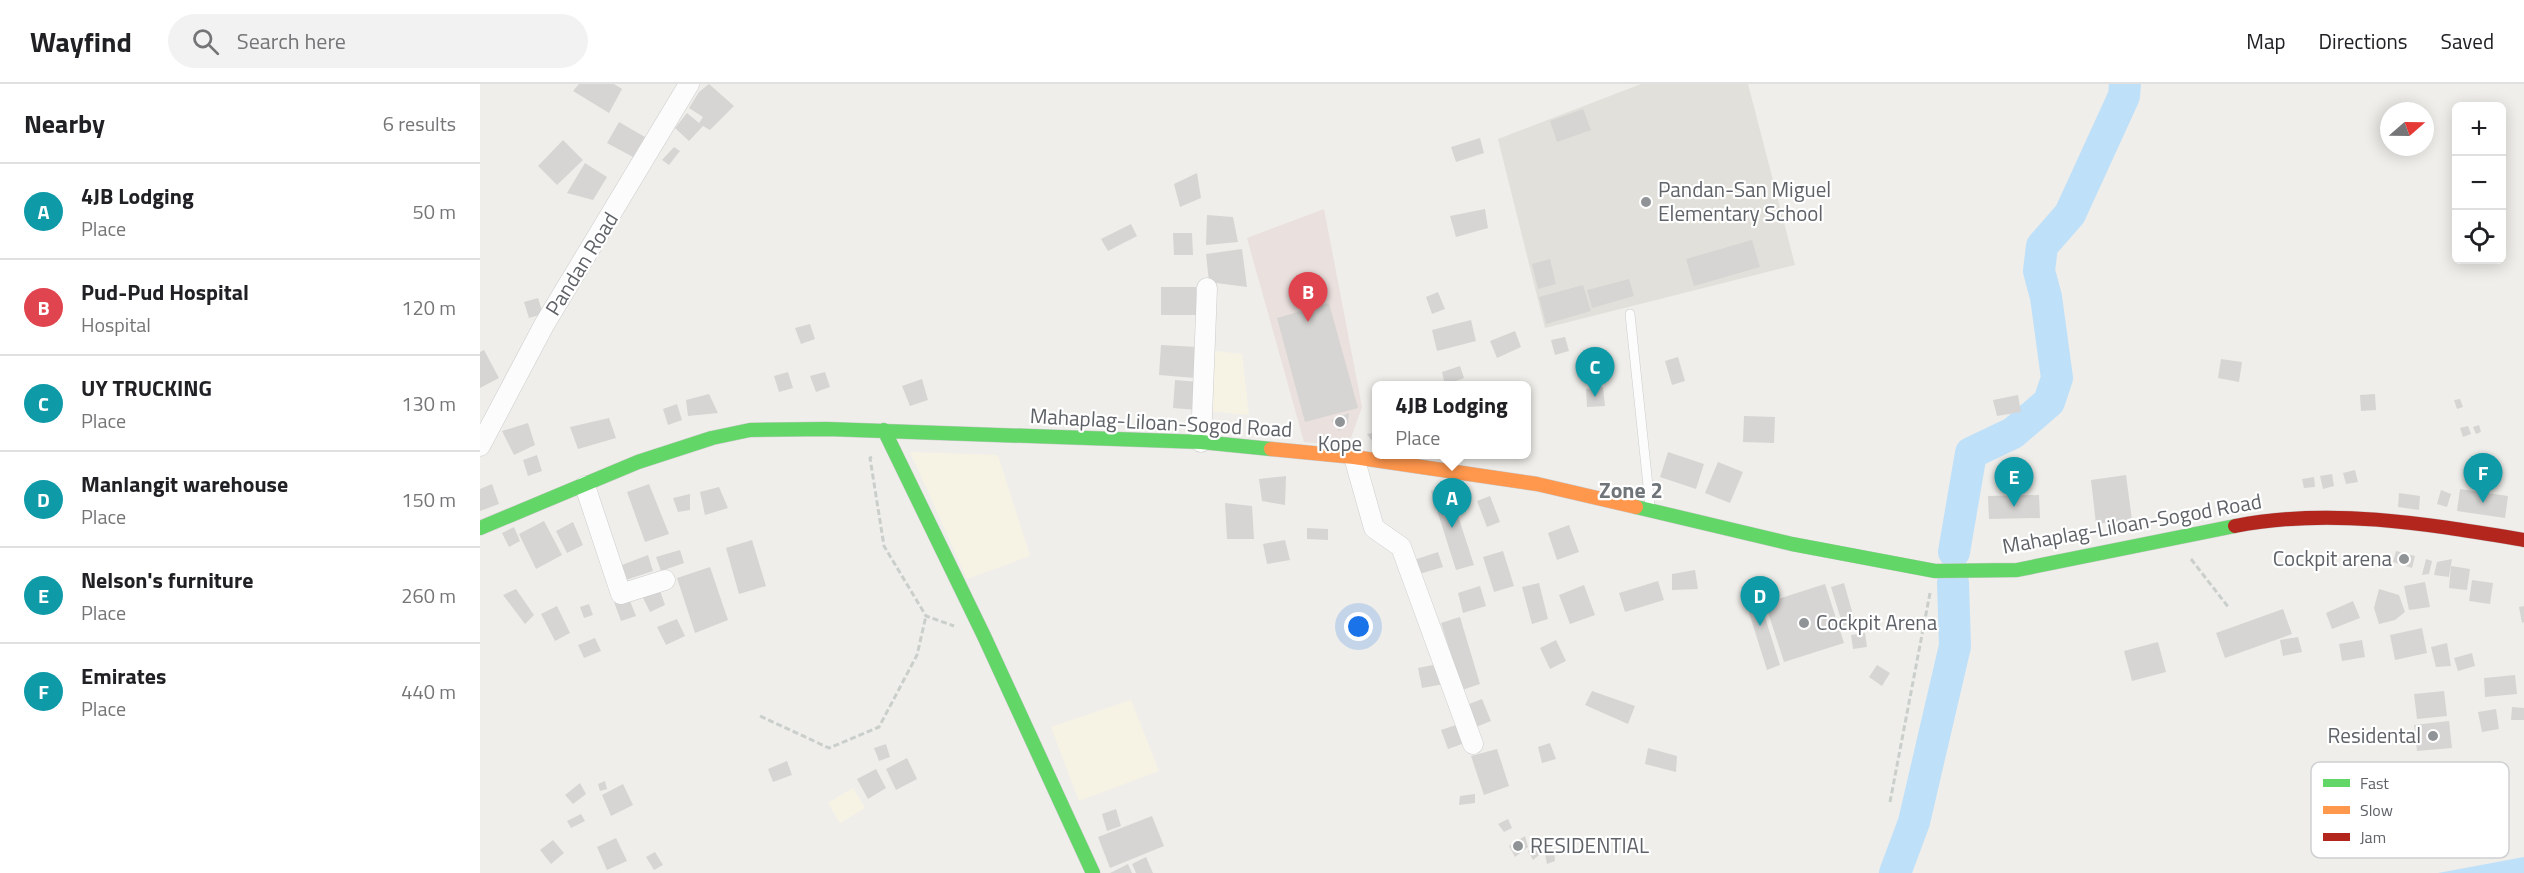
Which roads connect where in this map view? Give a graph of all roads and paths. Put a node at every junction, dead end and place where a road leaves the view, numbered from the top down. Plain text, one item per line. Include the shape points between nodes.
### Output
1 (689, 84) edge
2 (1207, 288) dead end
3 (1630, 314) dead end
4 (884, 430) junction
5 (1201, 442) junction
6 (480, 446) edge
7 (894, 449) junction
8 (1354, 457) junction
9 (585, 486) junction
10 (1650, 510) junction
11 (480, 528) edge
12 (2176, 538) junction
13 (2524, 540) edge
14 (1935, 571) junction
15 (665, 580) dead end
16 (2229, 608) dead end
17 (926, 616) junction
18 (984, 636) junction
19 (760, 716) dead end
20 (1473, 744) dead end
21 (1890, 802) dead end
22 (1093, 873) edge

1 - 6 street, Pandan Road via 544,325
2 - 5 street
3 - 10 lane
4 - 5 main road, Mahaplag-Liloan-Sogod Road
4 - 7 main road
4 - 9 main road, Mahaplag-Liloan-Sogod Road via 750,430 638,462
5 - 8 main road, Mahaplag-Liloan-Sogod Road
7 - 17 path via 870,458 884,546
7 - 18 main road
8 - 10 main road, Mahaplag-Liloan-Sogod Road via 1537,484
8 - 20 street via 1374,528 1401,547
9 - 11 main road, Mahaplag-Liloan-Sogod Road
9 - 15 street via 621,594
10 - 14 main road, Mahaplag-Liloan-Sogod Road via 1792,544
12 - 13 main road, Mahaplag-Liloan-Sogod Road via 2262,520 2325,517 2414,522
12 - 14 main road, Mahaplag-Liloan-Sogod Road via 2017,570
12 - 16 path
14 - 21 path
17 - 18 path
17 - 19 path via 917,655 879,728 829,748
18 - 22 main road

